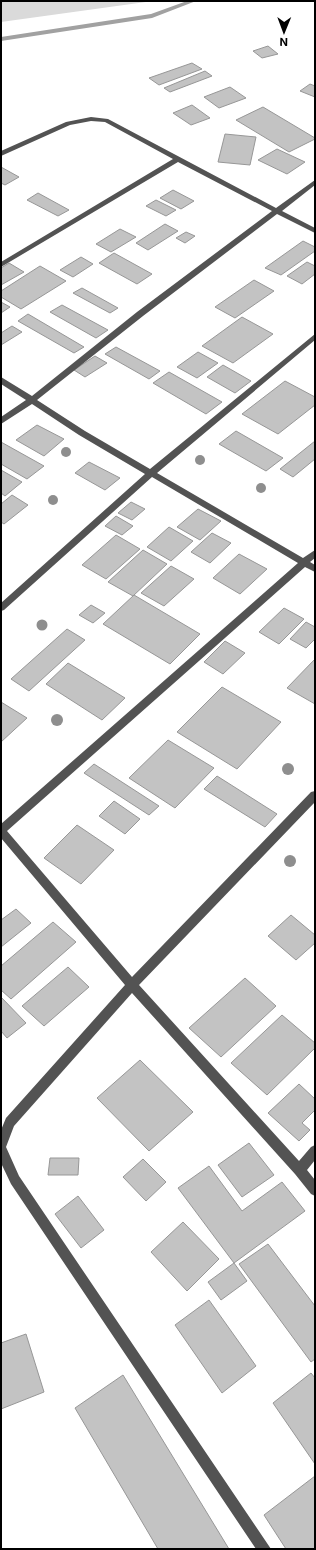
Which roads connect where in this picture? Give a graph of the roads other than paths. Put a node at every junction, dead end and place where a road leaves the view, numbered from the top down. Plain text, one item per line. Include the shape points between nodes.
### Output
1 (1, 154) edge
2 (178, 159) junction
3 (315, 182) edge
4 (276, 211) junction
5 (315, 231) edge
6 (1, 265) edge
7 (315, 336) edge
8 (1, 380) edge
9 (32, 400) junction
10 (1, 421) edge
11 (150, 474) junction
12 (315, 553) edge
13 (304, 563) junction
14 (315, 570) edge
15 (1, 608) edge
16 (315, 795) edge
17 (1, 831) edge
18 (132, 985) junction
19 (1, 1146) edge
20 (1, 1150) edge
21 (315, 1151) edge
22 (299, 1170) junction
23 (315, 1190) edge
24 (264, 1549) edge

1 - 2 street via 68,123 91,119 106,120
2 - 4 street
2 - 6 street
3 - 4 street
4 - 5 street
4 - 9 street
7 - 11 street
8 - 9 street
9 - 10 street
9 - 11 street
11 - 13 street
11 - 15 street
12 - 13 street
13 - 14 street
13 - 17 street
16 - 18 street
17 - 18 street
18 - 19 street via 10,1122
18 - 22 street
20 - 24 street via 15,1180
21 - 22 street
22 - 23 street

